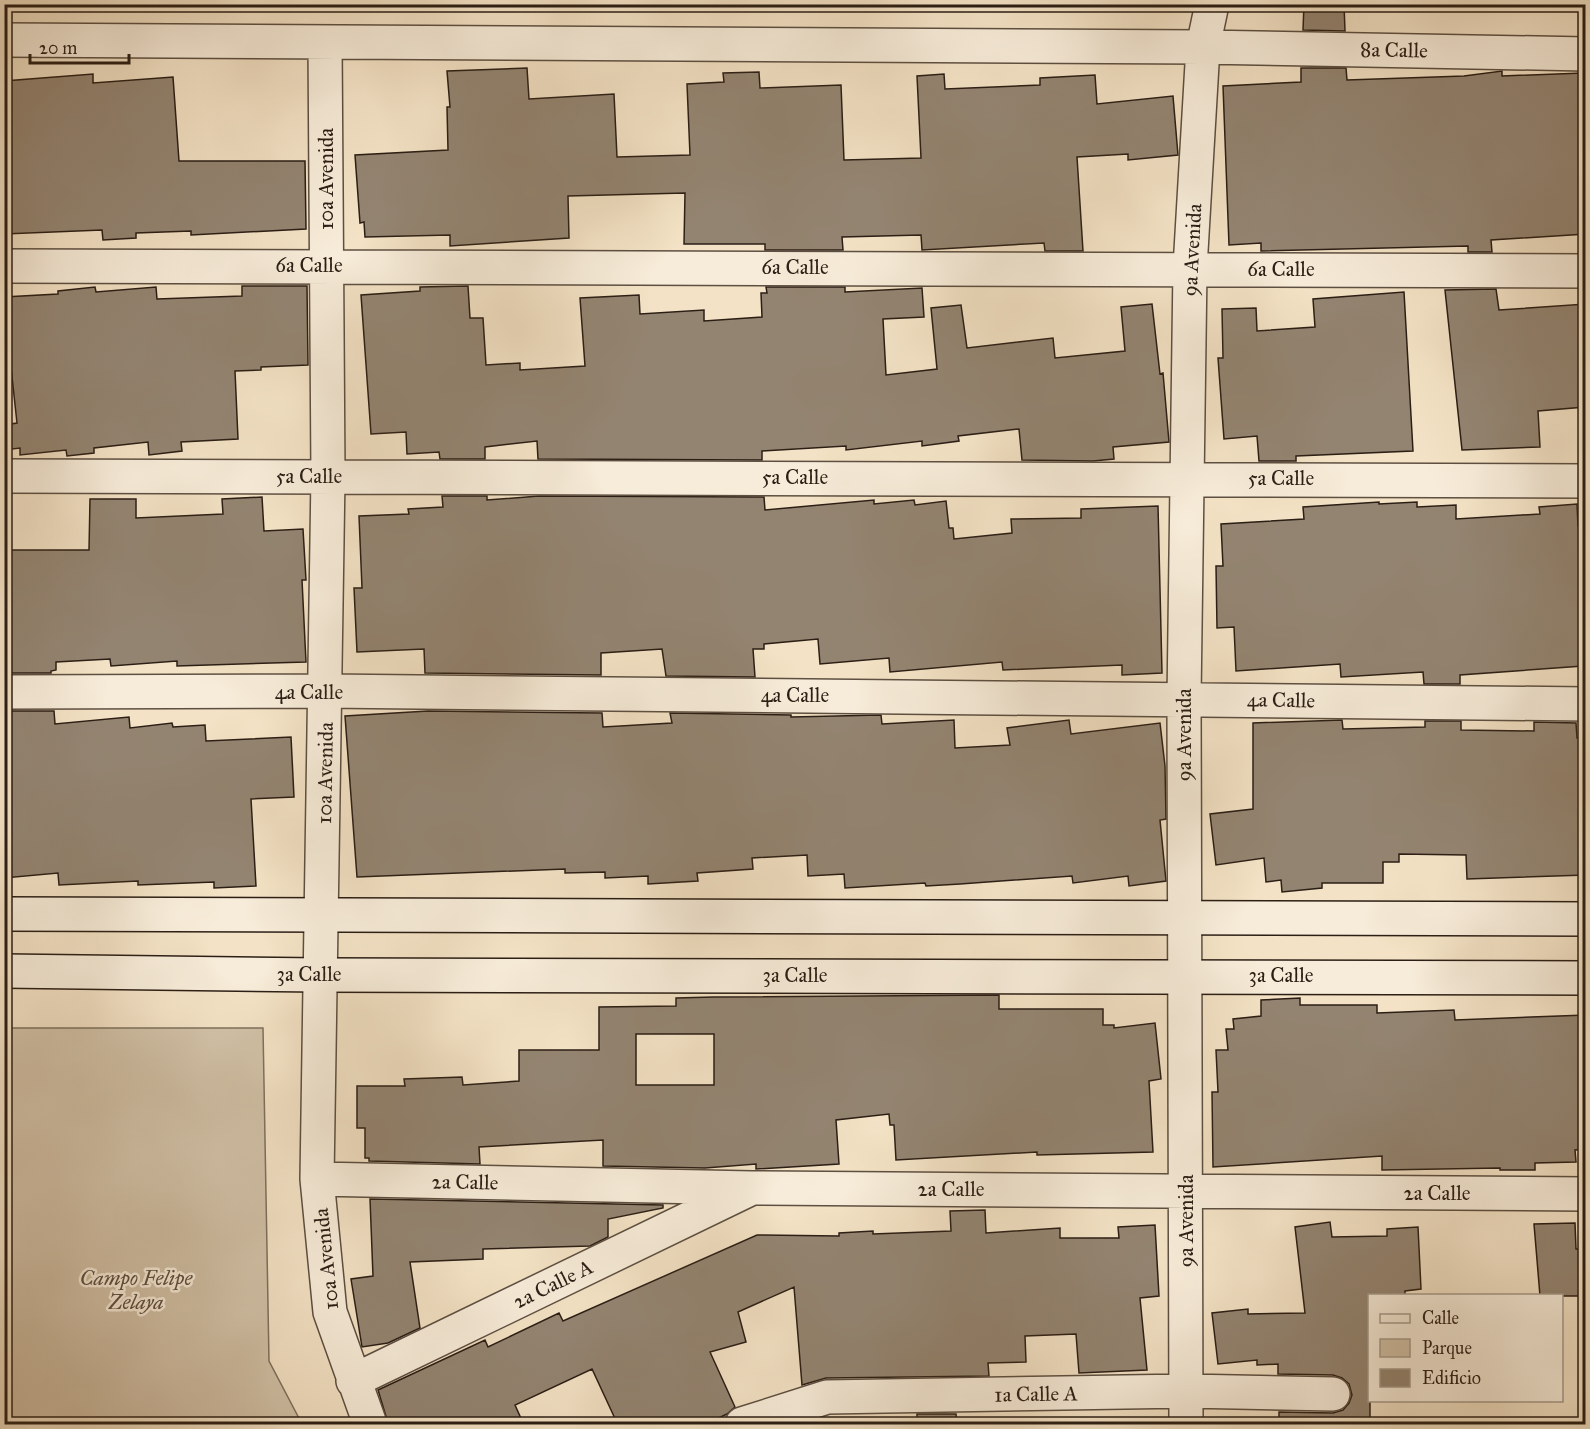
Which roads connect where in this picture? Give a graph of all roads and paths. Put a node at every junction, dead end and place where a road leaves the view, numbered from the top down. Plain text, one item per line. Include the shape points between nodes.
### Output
1 (1212, 4) edge
2 (4, 40) edge
3 (326, 42) junction
4 (1203, 47) junction
5 (1586, 54) edge
6 (327, 265) junction
7 (4, 266) edge
8 (1190, 268) junction
9 (1586, 272) edge
10 (4, 476) edge
11 (328, 476) junction
12 (1187, 478) junction
13 (1586, 481) edge
14 (326, 691) junction
15 (4, 692) edge
16 (1184, 699) junction
17 (1586, 704) edge
18 (4, 914) edge
19 (323, 916) junction
20 (1185, 916) junction
21 (1586, 919) edge
22 (4, 971) edge
23 (320, 975) junction
24 (1186, 975) junction
25 (1586, 978) edge
26 (317, 1179) junction
27 (752, 1188) junction
28 (1185, 1191) junction
29 (1586, 1194) edge
30 (353, 1381) junction
31 (1187, 1391) junction
32 (1333, 1394) dead end
33 (370, 1425) edge
34 (742, 1425) edge
35 (1186, 1425) edge

1 - 4 street, 9a Avenida
2 - 3 street, 8a Calle
3 - 4 street, 8a Calle
3 - 6 street, 10a Avenida
4 - 5 street, 8a Calle
4 - 8 street, 9a Avenida
6 - 7 street, 6a Calle
6 - 8 street, 6a Calle
6 - 11 street, 10a Avenida
8 - 9 street, 6a Calle
8 - 12 street, 9a Avenida
10 - 11 street, 5a Calle
11 - 12 street, 5a Calle
11 - 14 street, 10a Avenida
12 - 13 street, 5a Calle
12 - 16 street, 9a Avenida
14 - 15 street, 4a Calle
14 - 16 street, 4a Calle
14 - 19 street, 10a Avenida
16 - 17 street, 4a Calle
16 - 20 street, 9a Avenida
18 - 19 street
19 - 20 street
19 - 23 street, 10a Avenida
20 - 21 street
20 - 24 street, 9a Avenida
22 - 23 street, 3a Calle
23 - 24 street, 3a Calle
23 - 26 street, 10a Avenida
24 - 25 street, 3a Calle
24 - 28 street, 9a Avenida
26 - 27 street, 2a Calle
26 - 30 street, 10a Avenida via 330,1312
27 - 28 street, 2a Calle
27 - 30 street, 2a Calle A
28 - 29 street, 2a Calle
28 - 31 street, 9a Avenida
30 - 33 street, 10a Avenida
31 - 32 street, 1a Calle A
31 - 34 street, 1a Calle A via 827,1397
31 - 35 street, 9a Avenida

